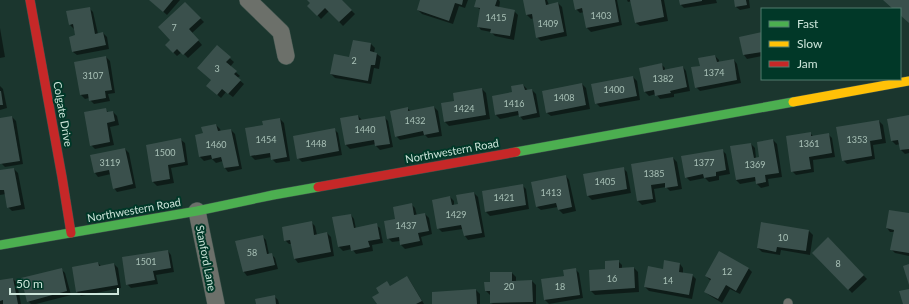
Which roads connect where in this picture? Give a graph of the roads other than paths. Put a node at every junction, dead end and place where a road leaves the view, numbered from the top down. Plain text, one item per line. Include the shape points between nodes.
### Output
1 (30, 0) edge
2 (248, 0) edge
3 (286, 56) dead end
4 (909, 81) edge
5 (197, 211) junction
6 (71, 233) junction
7 (0, 246) edge
8 (216, 304) edge

1 - 6 street, Colgate Drive
2 - 3 street via 280,32
4 - 5 street, Northwestern Road via 273,195
5 - 6 street, Northwestern Road
5 - 8 street, Stanford Lane
6 - 7 street, Northwestern Road

